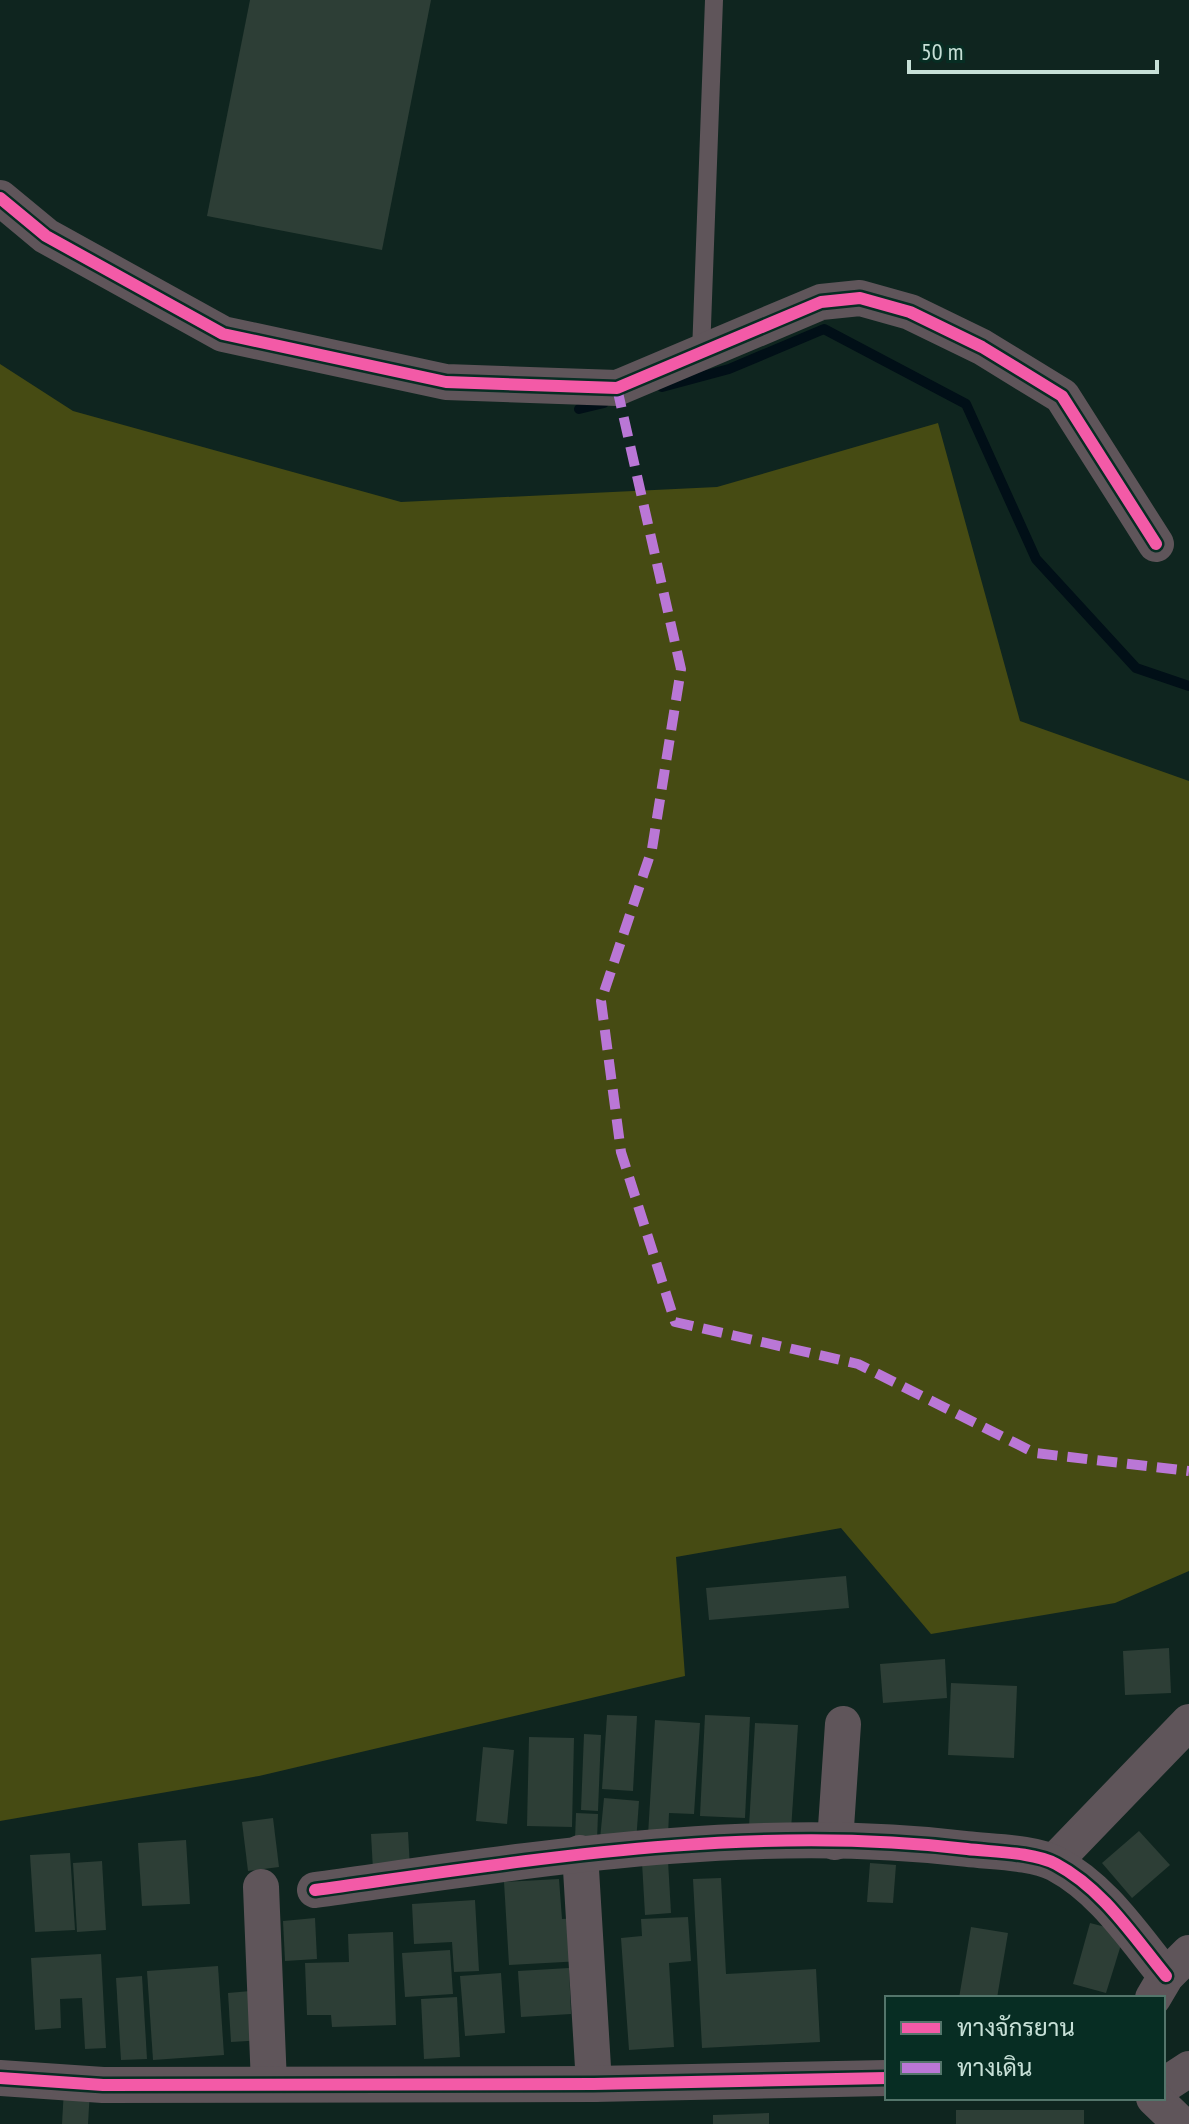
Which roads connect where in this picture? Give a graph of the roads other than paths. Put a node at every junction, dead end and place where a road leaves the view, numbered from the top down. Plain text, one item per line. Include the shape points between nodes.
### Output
1 (714, 0) edge
2 (0, 198) edge
3 (701, 353) junction
4 (1156, 544) dead end
5 (1189, 1722) edge
6 (843, 1724) dead end
7 (835, 1842) junction
8 (580, 1853) junction
9 (1054, 1862) junction
10 (261, 1887) dead end
11 (315, 1890) dead end
12 (1169, 1976) edge
13 (1189, 2069) edge
14 (0, 2078) edge
15 (885, 2078) edge
16 (269, 2084) junction
17 (594, 2084) junction
18 (1165, 2085) edge
19 (1156, 2100) edge
20 (1181, 2124) edge

1 - 3 lane
2 - 3 street via 46,236 223,334 446,382 617,388
3 - 4 street via 821,302 860,298 910,312 982,347 1062,396
5 - 9 street
6 - 7 street
7 - 8 street via 751,1840
7 - 9 street via 906,1842
8 - 11 street
8 - 17 street
9 - 12 street via 1095,1890
10 - 16 street
13 - 18 street
14 - 16 street via 103,2085
15 - 17 street
16 - 17 street
19 - 20 street

